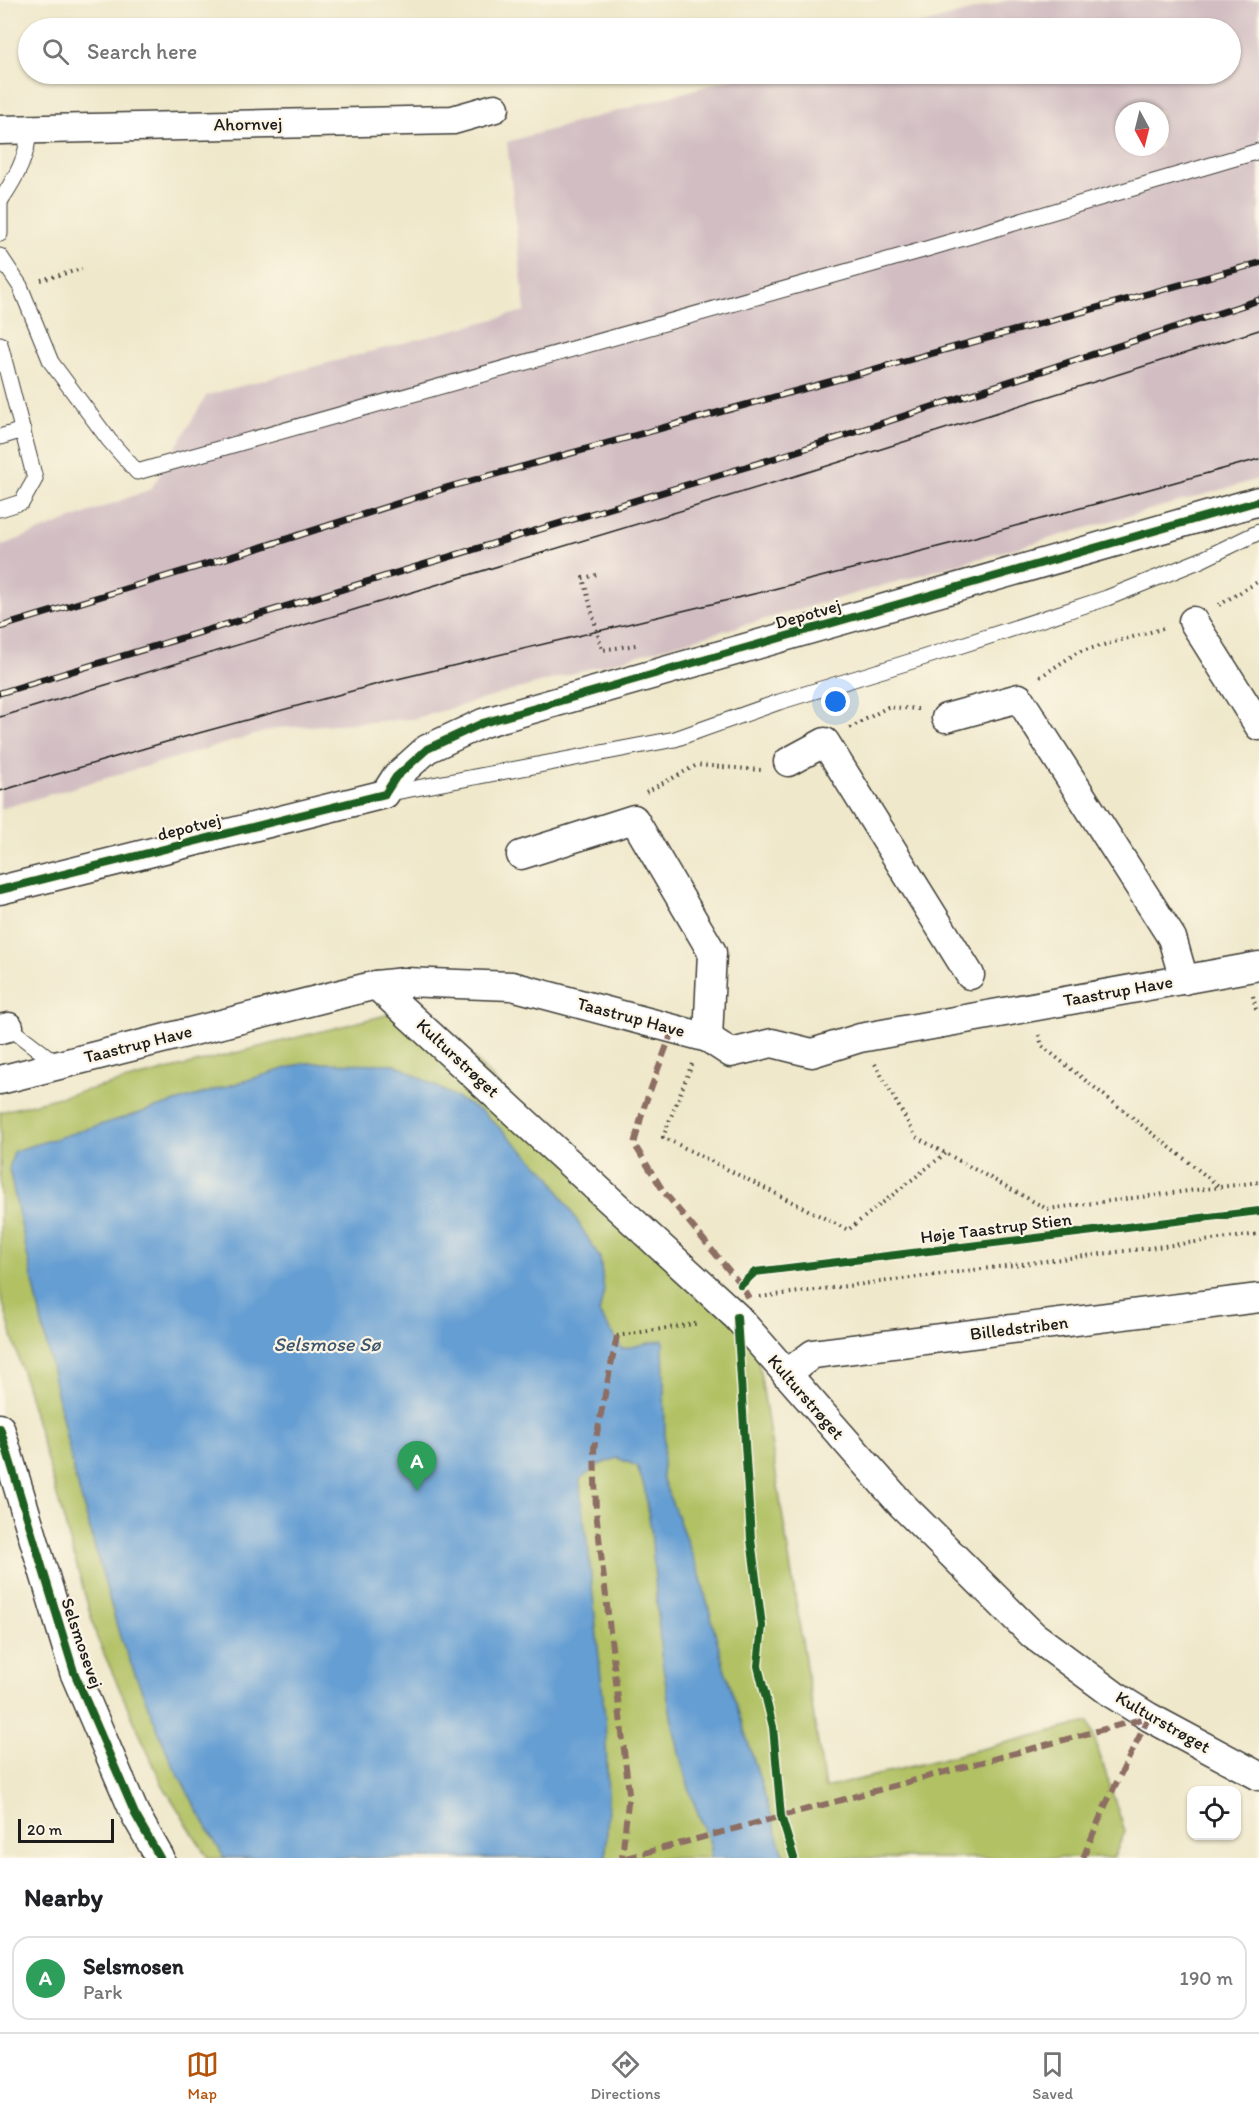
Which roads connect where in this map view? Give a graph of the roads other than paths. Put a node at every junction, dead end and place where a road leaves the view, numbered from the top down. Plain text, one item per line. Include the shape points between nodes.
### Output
1 (495, 108) dead end
2 (29, 129) junction
3 (0, 130) edge
4 (1259, 151) edge
5 (1, 200) edge
6 (0, 234) edge
7 (0, 256) edge
8 (0, 344) edge
9 (23, 430) junction
10 (0, 437) edge
11 (1259, 501) edge
12 (0, 509) edge
13 (1259, 532) edge
14 (1193, 621) road end
15 (946, 718) road end
16 (1259, 726) edge
17 (777, 766) road end
18 (385, 794) junction
19 (521, 855) dead end
20 (0, 890) edge
21 (1259, 966) edge
22 (970, 975) dead end
23 (1184, 980) junction
24 (376, 985) junction
25 (4, 1028) edge
26 (705, 1037) junction
27 (57, 1064) junction
28 (0, 1080) edge
29 (1259, 1298) edge
30 (786, 1374) junction
31 (0, 1428) edge
32 (1259, 1776) edge
33 (160, 1858) edge

1 - 2 street, Ahornvej via 453,120
2 - 3 street, Ahornvej
2 - 5 lane via 21,168
4 - 7 lane via 137,472 51,362 20,286
5 - 6 lane
8 - 9 lane
9 - 10 lane
9 - 12 lane via 35,479 22,502
11 - 18 street, Depotvej via 483,723 427,749 396,777
13 - 18 lane via 1107,598 675,739
14 - 16 street
15 - 23 street via 1019,698 1172,938
17 - 22 street via 825,742
18 - 20 street, depotvej
19 - 26 street via 634,819 712,951
21 - 23 street, Taastrup Have
23 - 26 street, Taastrup Have via 860,1038 812,1053 772,1043 731,1053
24 - 26 street, Taastrup Have via 404,982 512,986
24 - 27 street, Taastrup Have
24 - 30 street, Kulturstrøget via 737,1317
25 - 27 lane
27 - 28 street, Taastrup Have
29 - 30 street, Billedstriben via 813,1354
30 - 32 street, Kulturstrøget via 902,1505 1033,1635 1149,1717
31 - 33 street, Selsmosevej via 74,1672 135,1814

